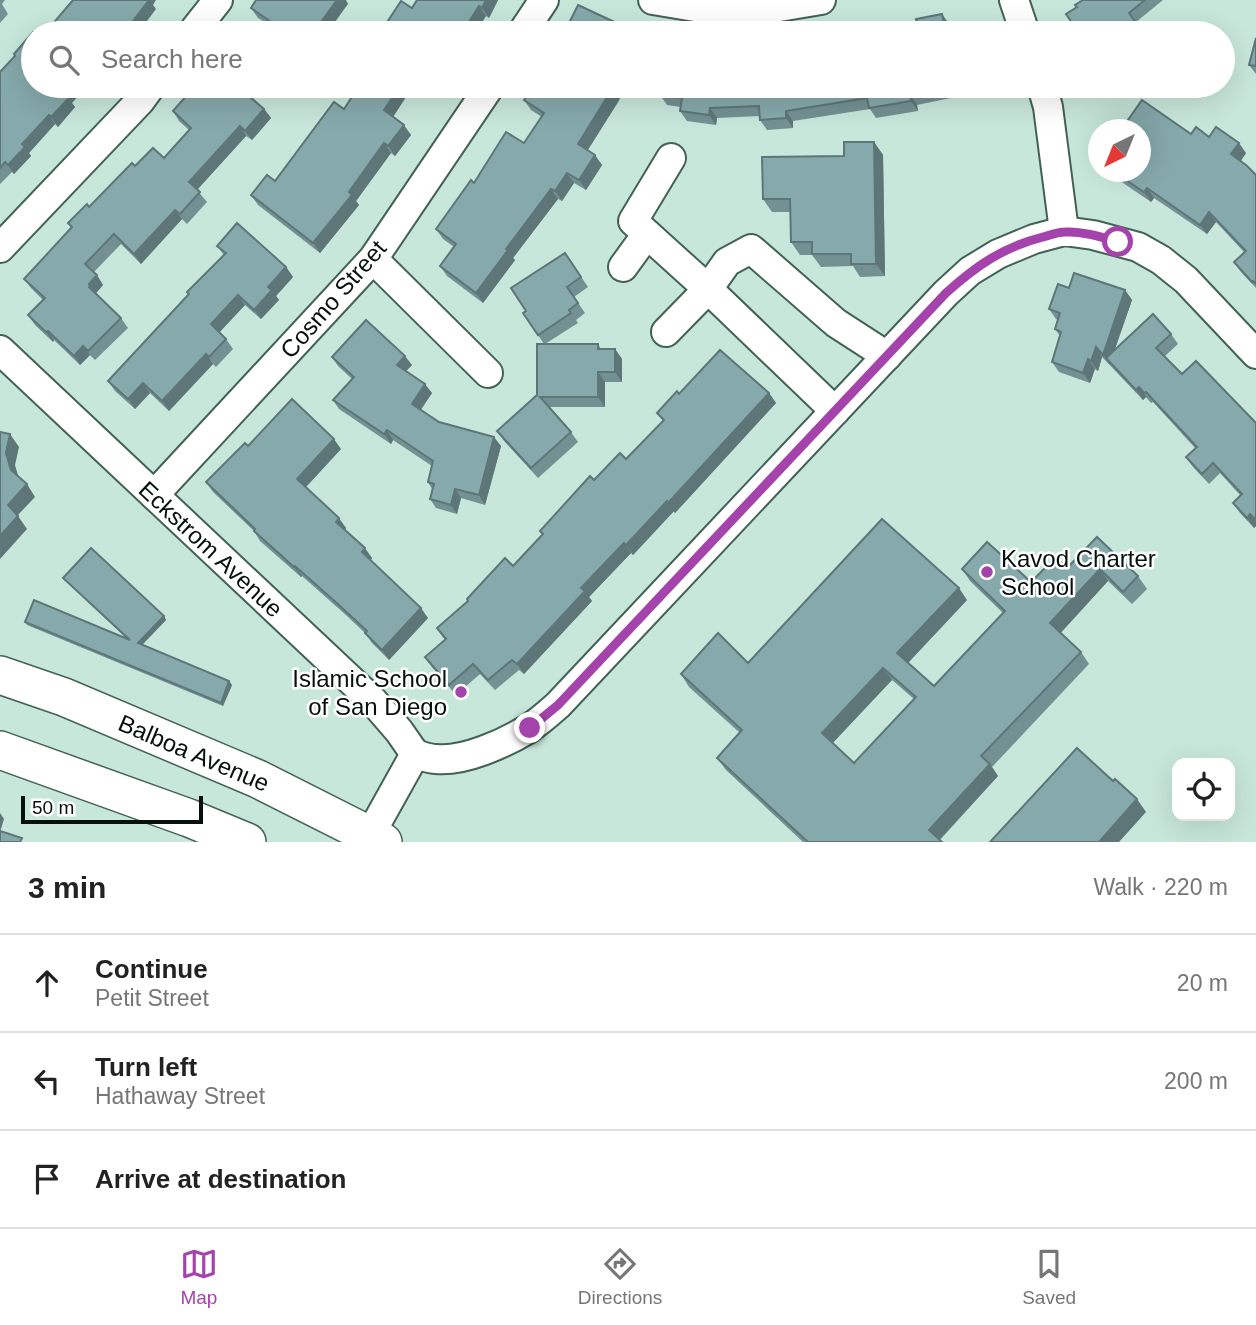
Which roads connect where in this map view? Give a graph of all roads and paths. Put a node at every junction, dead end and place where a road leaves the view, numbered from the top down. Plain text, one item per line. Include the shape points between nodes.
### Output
1 (218, 0) edge
2 (544, 0) edge
3 (653, 0) edge
4 (821, 0) edge
5 (1014, 0) edge
6 (201, 21) edge
7 (530, 21) edge
8 (1020, 21) edge
9 (142, 98) edge
10 (482, 98) edge
11 (1045, 98) edge
12 (671, 158) dead end
13 (1064, 232) junction
14 (647, 234) junction
15 (0, 248) edge
16 (373, 259) junction
17 (623, 267) dead end
18 (708, 289) junction
19 (666, 332) dead end
20 (0, 350) edge
21 (1256, 354) edge
22 (887, 356) junction
23 (488, 373) dead end
24 (835, 411) junction
25 (154, 495) junction
26 (0, 675) edge
27 (0, 750) edge
28 (415, 754) junction
29 (373, 840) edge
30 (247, 842) edge

1 - 6 street
2 - 7 street
3 - 4 street via 737,14
5 - 8 street
9 - 15 street
10 - 16 street, Cosmo Street
11 - 13 street
12 - 14 street via 633,221
13 - 21 street via 1138,247 1161,260
13 - 22 street via 1034,239 970,271
14 - 17 street
14 - 18 street
16 - 23 street
16 - 25 street, Cosmo Street
18 - 19 street
18 - 22 street via 727,262 751,249 836,323
18 - 24 street
20 - 25 street, Eckstrom Avenue
22 - 24 street
24 - 28 street via 558,705 530,728 456,759
25 - 28 street, Eckstrom Avenue via 373,701
26 - 29 main road, Balboa Avenue via 64,697 258,779
27 - 30 main road
28 - 29 street

